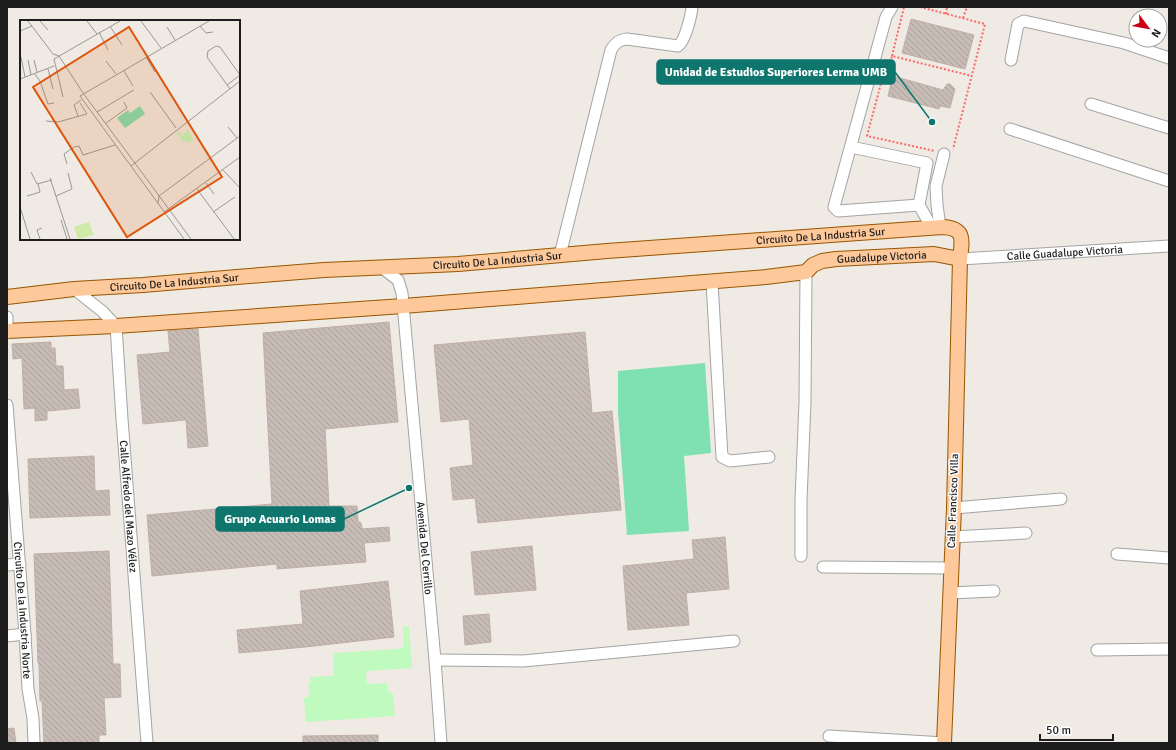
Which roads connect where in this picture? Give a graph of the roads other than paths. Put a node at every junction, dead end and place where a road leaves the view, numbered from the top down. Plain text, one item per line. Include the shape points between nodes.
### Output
1 (692, 7) edge
2 (892, 7) edge
3 (1169, 58) edge
4 (1010, 60) dead end
5 (1091, 104) dead end
6 (1169, 128) edge
7 (1010, 129) dead end
8 (851, 147) junction
9 (945, 153) road end
10 (1169, 181) edge
11 (919, 205) junction
12 (936, 227) junction
13 (1169, 246) edge
14 (560, 255) junction
15 (960, 259) junction
16 (381, 267) junction
17 (806, 272) junction
18 (712, 282) junction
19 (74, 289) junction
20 (7, 297) edge
21 (403, 306) junction
22 (116, 326) junction
23 (7, 328) edge
24 (7, 405) edge
25 (769, 457) dead end
26 (1061, 499) dead end
27 (954, 508) junction
28 (1026, 533) dead end
29 (952, 537) junction
30 (1117, 554) dead end
31 (800, 556) dead end
32 (1169, 558) edge
33 (20, 564) junction
34 (7, 565) edge
35 (823, 567) dead end
36 (950, 568) junction
37 (994, 591) dead end
38 (950, 593) junction
39 (25, 634) junction
40 (7, 636) edge
41 (734, 641) dead end
42 (1169, 649) edge
43 (1097, 650) dead end
44 (435, 660) junction
45 (829, 736) dead end
46 (34, 743) edge
47 (147, 743) edge
48 (442, 743) edge
49 (944, 743) edge

1 - 14 street via 682,42 678,46 627,40 614,44
2 - 8 street via 886,17
3 - 4 street via 1124,43 1024,21 1018,24
5 - 6 street
7 - 10 street
8 - 11 street via 926,163
8 - 11 street via 834,207 838,211
9 - 12 street via 936,186
11 - 12 street
12 - 14 main road, Circuito De La Industria Sur
12 - 15 main road, Circuito De La Industria Sur via 949,227 959,232 962,239
13 - 15 street, Calle Guadalupe Victoria
14 - 16 main road, Circuito De La Industria Sur via 458,264
15 - 17 main road, Guadalupe Victoria via 934,254 836,259 822,261
15 - 27 main road, Calle Francisco Villa
16 - 19 main road, Circuito De La Industria Sur
16 - 21 street, Avenida Del Cerrillo via 398,280
17 - 18 main road
17 - 31 street
18 - 21 main road
18 - 25 street via 722,457 730,461
19 - 20 main road, Circuito De La Industria Sur
19 - 22 street via 102,311
21 - 22 main road
21 - 44 street, Avenida Del Cerrillo
22 - 23 main road
22 - 47 street, Calle Alfredo del Mazo Vélez
24 - 33 street, Circuito De la Industria Norte
26 - 27 street
27 - 29 main road, Calle Francisco Villa
28 - 29 street
29 - 36 main road, Calle Francisco Villa
30 - 32 street
33 - 34 street
33 - 39 street, Circuito De la Industria Norte
35 - 36 street
36 - 38 main road, Calle Francisco Villa
37 - 38 street
38 - 49 main road, Calle Francisco Villa
39 - 40 street
39 - 46 street, Circuito De la Industria Norte via 28,689 34,718
41 - 44 street via 523,660
42 - 43 street
44 - 48 street, Avenida Del Cerrillo
45 - 49 street

